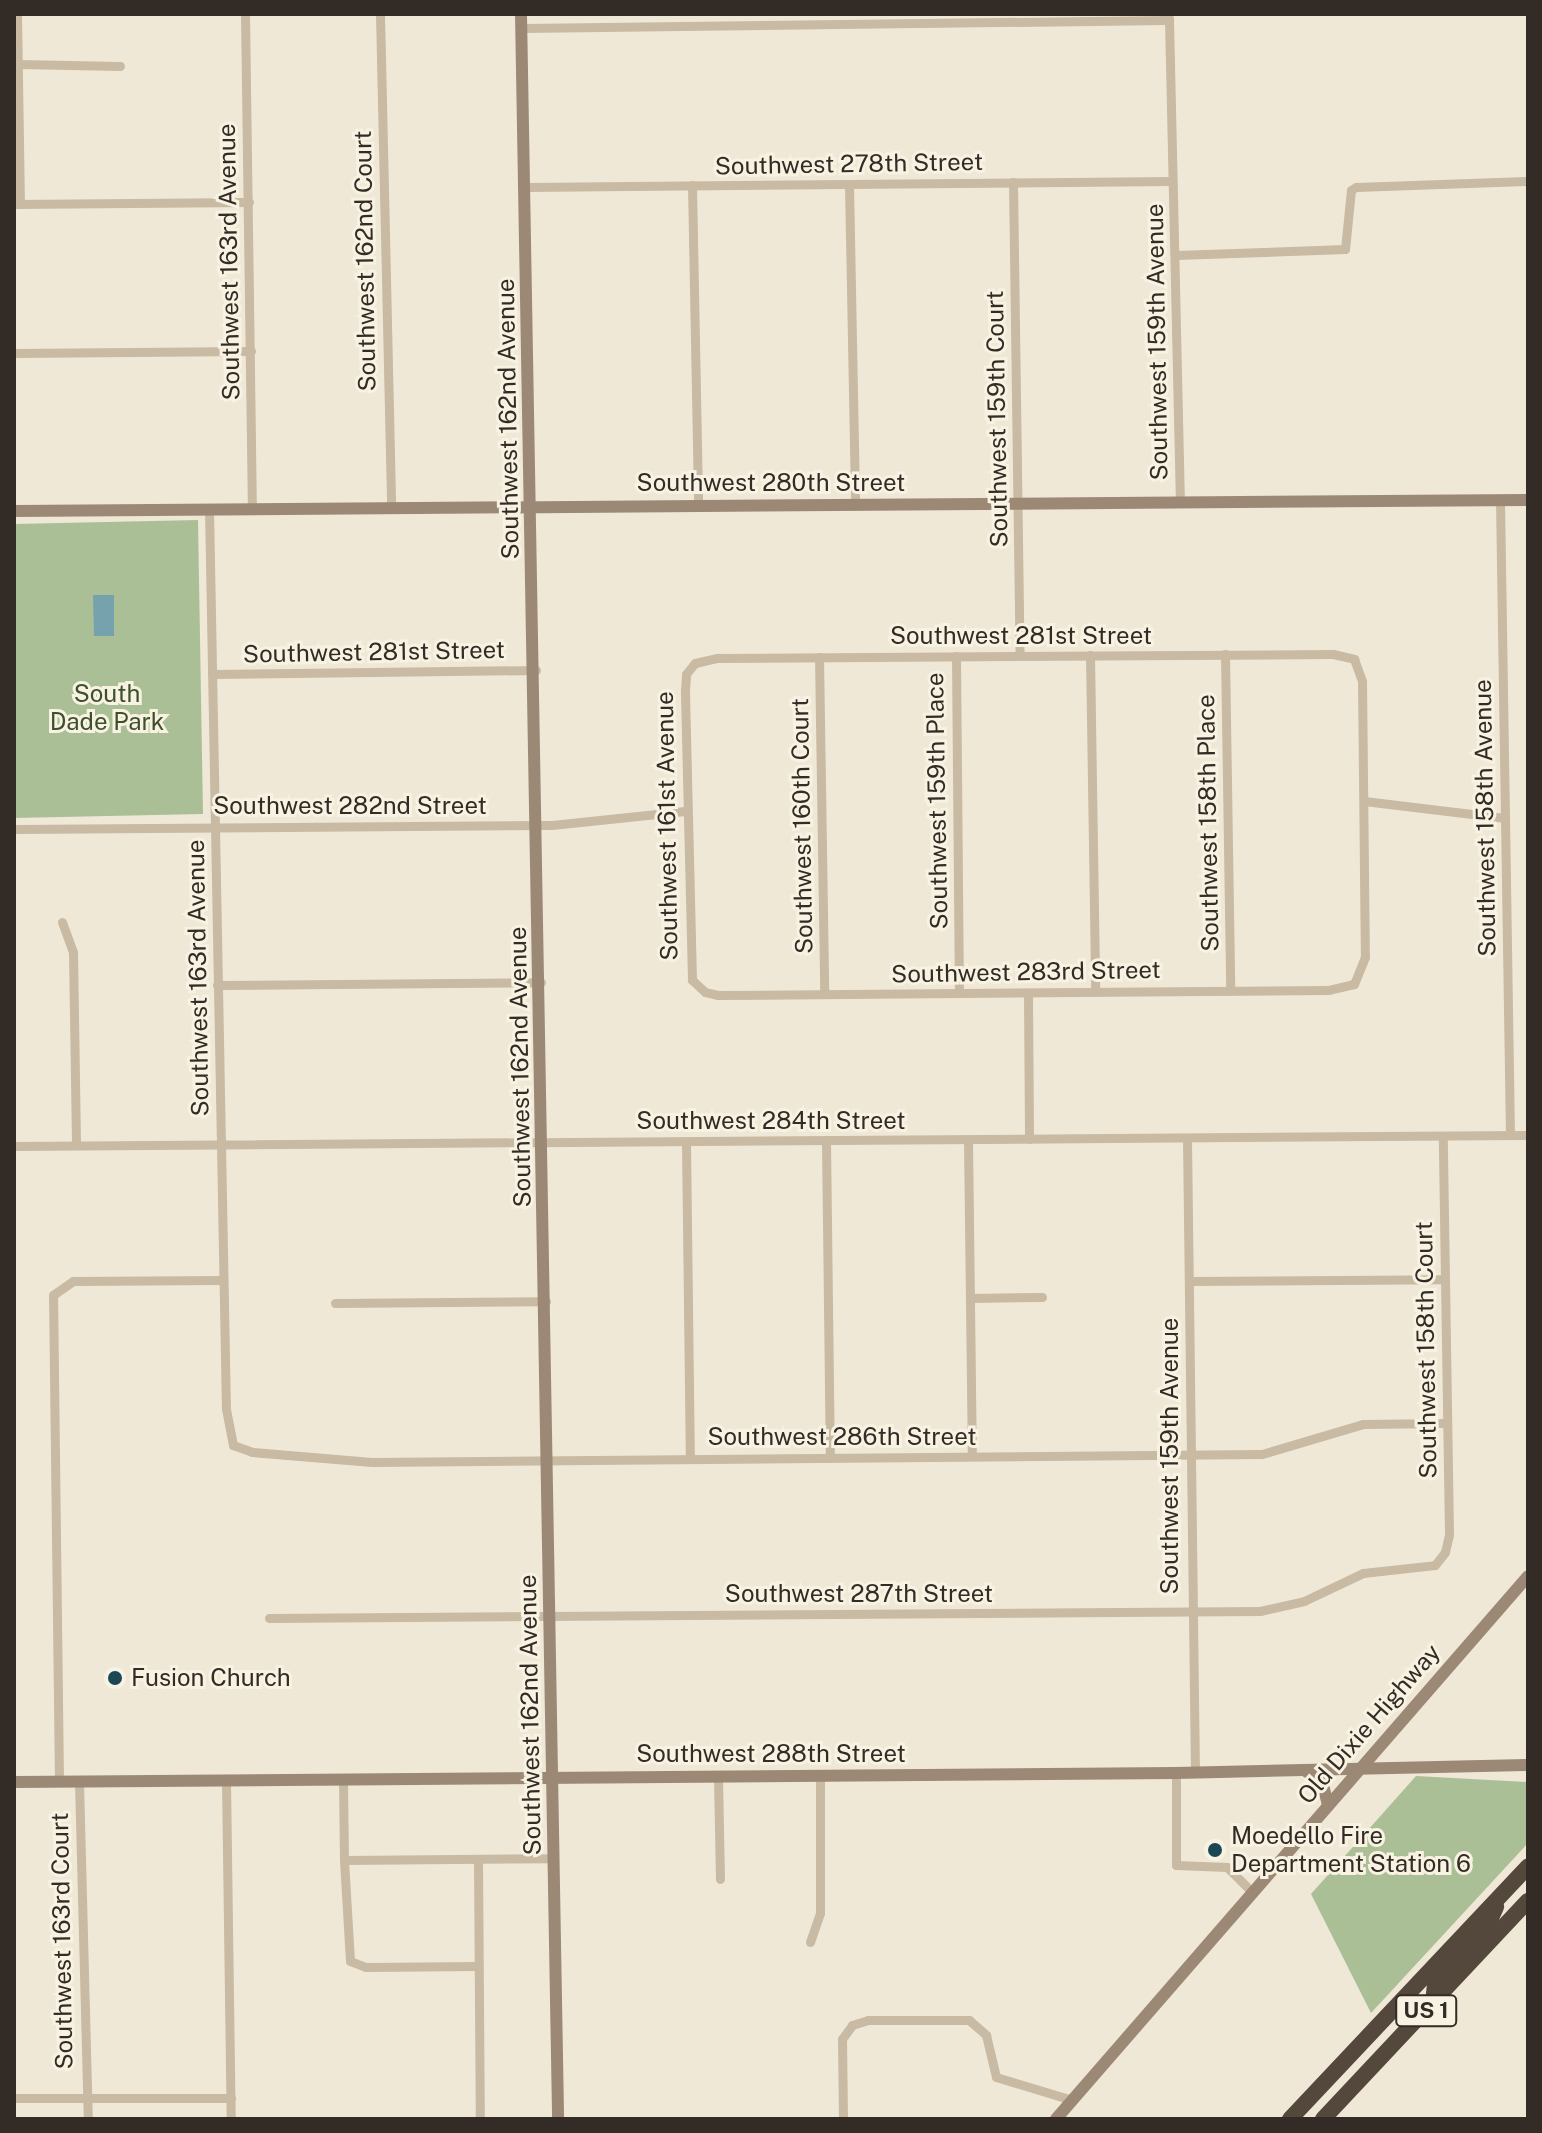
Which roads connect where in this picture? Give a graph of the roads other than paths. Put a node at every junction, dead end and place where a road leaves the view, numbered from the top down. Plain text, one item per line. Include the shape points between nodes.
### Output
1 (17, 14) edge
2 (245, 14) edge
3 (380, 14) edge
4 (521, 14) edge
5 (1168, 17) edge
6 (522, 28) junction
7 (18, 64) junction
8 (120, 66) dead end
9 (1172, 181) junction
10 (1528, 181) edge
11 (1013, 182) junction
12 (849, 184) junction
13 (692, 185) junction
14 (525, 187) junction
15 (249, 202) junction
16 (17, 204) edge
17 (1176, 255) junction
18 (251, 351) junction
19 (14, 353) edge
20 (1500, 500) junction
21 (1528, 500) edge
22 (1180, 502) junction
23 (1018, 503) junction
24 (855, 504) junction
25 (698, 505) junction
26 (532, 506) junction
27 (391, 507) junction
28 (209, 509) junction
29 (252, 509) junction
30 (14, 511) edge
31 (1225, 654) junction
32 (1020, 655) junction
33 (1090, 655) junction
34 (956, 656) junction
35 (819, 657) junction
36 (690, 667) joint
37 (536, 670) junction
38 (212, 674) junction
39 (1364, 801) junction
40 (685, 811) junction
41 (1505, 818) junction
42 (538, 825) junction
43 (215, 828) junction
44 (14, 829) edge
45 (62, 922) dead end
46 (541, 982) junction
47 (217, 985) junction
48 (694, 985) joint
49 (1095, 991) junction
50 (1230, 991) junction
51 (959, 993) junction
52 (1028, 993) junction
53 (824, 994) junction
54 (1510, 1135) junction
55 (1528, 1135) edge
56 (1443, 1136) junction
57 (1187, 1138) junction
58 (968, 1139) junction
59 (1029, 1139) junction
60 (826, 1141) junction
61 (686, 1142) junction
62 (544, 1143) junction
63 (76, 1145) junction
64 (221, 1145) junction
65 (14, 1146) edge
66 (1445, 1279) junction
67 (223, 1280) junction
68 (1189, 1281) junction
69 (1042, 1297) dead end
70 (970, 1298) junction
71 (546, 1301) junction
72 (335, 1303) dead end
73 (1447, 1423) junction
74 (233, 1445) joint
75 (1191, 1454) junction
76 (972, 1456) junction
77 (690, 1458) junction
78 (830, 1458) junction
79 (549, 1461) junction
80 (1440, 1561) joint
81 (1528, 1576) edge
82 (1191, 1611) junction
83 (552, 1616) junction
84 (269, 1618) dead end
85 (1364, 1765) junction
86 (1528, 1765) edge
87 (1297, 1768) junction
88 (1176, 1773) junction
89 (1195, 1773) junction
90 (718, 1776) junction
91 (820, 1776) junction
92 (554, 1778) junction
93 (343, 1780) junction
94 (226, 1781) junction
95 (14, 1782) edge
96 (59, 1782) junction
97 (79, 1782) junction
98 (1328, 1805) junction
99 (554, 1858) junction
100 (478, 1859) junction
101 (344, 1860) junction
102 (1528, 1866) edge
103 (720, 1879) dead end
104 (1253, 1893) junction
105 (1502, 1895) junction
106 (1528, 1901) edge
107 (810, 1942) dead end
108 (478, 1966) junction
109 (1433, 2003) junction
110 (1342, 2068) junction
111 (14, 2098) edge
112 (231, 2098) junction
113 (86, 2099) junction
114 (1072, 2100) junction
115 (88, 2119) edge
116 (231, 2119) edge
117 (480, 2119) edge
118 (558, 2119) edge
119 (843, 2119) edge
120 (1056, 2119) edge
121 (1290, 2119) edge
122 (1305, 2119) edge
123 (1323, 2119) edge

1 - 7 street
2 - 15 street, Southwest 163rd Avenue
3 - 27 street, Southwest 162nd Court
4 - 6 street, Southwest 162nd Avenue
5 - 6 street
5 - 9 street, Southwest 159th Avenue
6 - 14 street, Southwest 162nd Avenue
7 - 8 street
7 - 16 street
9 - 11 street, Southwest 278th Street
9 - 17 street, Southwest 159th Avenue
10 - 17 street via 1356,187 1351,190 1345,249
11 - 12 street, Southwest 278th Street
11 - 23 street, Southwest 159th Court
12 - 13 street, Southwest 278th Street
12 - 24 street
13 - 14 street, Southwest 278th Street
13 - 25 street
14 - 26 street, Southwest 162nd Avenue
15 - 16 street
15 - 18 street, Southwest 163rd Avenue
17 - 22 street, Southwest 159th Avenue
18 - 19 street
18 - 29 street, Southwest 163rd Avenue
20 - 21 street, Southwest 280th Street
20 - 22 street, Southwest 280th Street
20 - 41 street, Southwest 158th Avenue
22 - 23 street, Southwest 280th Street
23 - 24 street, Southwest 280th Street
23 - 32 street, Southwest 159th Court
24 - 25 street, Southwest 280th Street
25 - 26 street, Southwest 280th Street
26 - 27 street, Southwest 280th Street
26 - 37 street, Southwest 162nd Avenue
27 - 29 street, Southwest 280th Street
28 - 29 street, Southwest 280th Street
28 - 30 street, Southwest 280th Street
28 - 38 street, Southwest 163rd Avenue
31 - 33 street, Southwest 281st Street
31 - 39 street, Southwest 281st Street via 1339,654 1354,659 1362,681
31 - 50 street, Southwest 158th Place
32 - 33 street, Southwest 281st Street
32 - 34 street, Southwest 281st Street
33 - 49 street
34 - 35 street, Southwest 281st Street
34 - 51 street, Southwest 159th Place
35 - 36 street, Southwest 281st Street via 717,658
35 - 53 street, Southwest 160th Court
36 - 40 street, Southwest 161st Avenue via 685,690
37 - 38 street, Southwest 281st Street
37 - 42 street, Southwest 162nd Avenue
38 - 43 street, Southwest 163rd Avenue
39 - 41 street
39 - 50 street, Southwest 283rd Street via 1365,957 1359,980 1329,990
40 - 42 street, Southwest 282nd Street
40 - 48 street, Southwest 161st Avenue via 688,965
41 - 54 street, Southwest 158th Avenue
42 - 43 street, Southwest 282nd Street
42 - 46 street, Southwest 162nd Avenue
43 - 44 street, Southwest 282nd Street
43 - 47 street, Southwest 163rd Avenue
45 - 63 street via 73,952
46 - 47 street
46 - 62 street, Southwest 162nd Avenue
47 - 64 street, Southwest 163rd Avenue
48 - 53 street, Southwest 283rd Street via 718,995
49 - 50 street, Southwest 283rd Street
49 - 52 street, Southwest 283rd Street
51 - 52 street, Southwest 283rd Street
51 - 53 street, Southwest 283rd Street
52 - 59 street
54 - 55 street, Southwest 284th Street
54 - 56 street, Southwest 284th Street
56 - 57 street, Southwest 284th Street
56 - 66 street, Southwest 158th Court
57 - 59 street, Southwest 284th Street
57 - 68 street, Southwest 159th Avenue
58 - 59 street, Southwest 284th Street
58 - 60 street, Southwest 284th Street
58 - 70 street
60 - 61 street, Southwest 284th Street
60 - 78 street
61 - 62 street, Southwest 284th Street
61 - 77 street
62 - 64 street, Southwest 284th Street
62 - 71 street, Southwest 162nd Avenue
63 - 64 street, Southwest 284th Street
63 - 65 street, Southwest 284th Street
64 - 67 street, Southwest 163rd Avenue
66 - 68 street
66 - 73 street, Southwest 158th Court
67 - 74 street, Southwest 163rd Avenue via 226,1423
67 - 96 street, Southwest 163rd Court via 73,1281 56,1289 51,1310
68 - 75 street, Southwest 159th Avenue
69 - 70 street
70 - 76 street
71 - 72 street
71 - 79 street, Southwest 162nd Avenue
73 - 75 street, Southwest 286th Street via 1363,1424 1278,1453
73 - 80 street, Southwest 158th Court via 1449,1534
74 - 79 street, Southwest 286th Street via 252,1452 355,1462
75 - 76 street, Southwest 286th Street
75 - 82 street, Southwest 159th Avenue
76 - 78 street, Southwest 286th Street
77 - 78 street, Southwest 286th Street
77 - 79 street, Southwest 286th Street
79 - 83 street, Southwest 162nd Avenue
80 - 82 street, Southwest 287th Street via 1428,1567 1363,1573 1274,1609
81 - 85 street, Old Dixie Highway
82 - 83 street, Southwest 287th Street
82 - 89 street, Southwest 159th Avenue
83 - 84 street, Southwest 287th Street
83 - 92 street, Southwest 162nd Avenue
85 - 86 street, Southwest 288th Street
85 - 87 street, Southwest 288th Street
85 - 98 street, Old Dixie Highway
87 - 89 street, Southwest 288th Street
87 - 98 street via 1322,1781
88 - 89 street, Southwest 288th Street
88 - 91 street, Southwest 288th Street
88 - 104 street via 1176,1865 1227,1867
90 - 91 street, Southwest 288th Street
90 - 92 street, Southwest 288th Street
90 - 103 street
91 - 107 street via 820,1913
92 - 93 street, Southwest 288th Street
92 - 99 street, Southwest 162nd Avenue
93 - 94 street, Southwest 288th Street
93 - 101 street
94 - 97 street, Southwest 288th Street
94 - 112 street
95 - 96 street, Southwest 288th Street
96 - 97 street, Southwest 288th Street
97 - 113 street, Southwest 163rd Court
98 - 104 street, Old Dixie Highway
99 - 100 street
99 - 118 street, Southwest 162nd Avenue
100 - 101 street
100 - 108 street
101 - 108 street via 350,1961 366,1967
102 - 105 highway, US 1
104 - 114 street, Old Dixie Highway
105 - 109 highway via 1484,1934 1435,1984
105 - 110 highway, US 1
106 - 109 highway, US 1
108 - 117 street
109 - 123 highway, US 1
110 - 121 highway, US 1
110 - 122 highway
111 - 113 street
112 - 113 street
112 - 116 street
113 - 115 street, Southwest 163rd Court
114 - 119 street via 996,2077 986,2035 969,2020 868,2020 852,2025 842,2039
114 - 120 street, Old Dixie Highway

